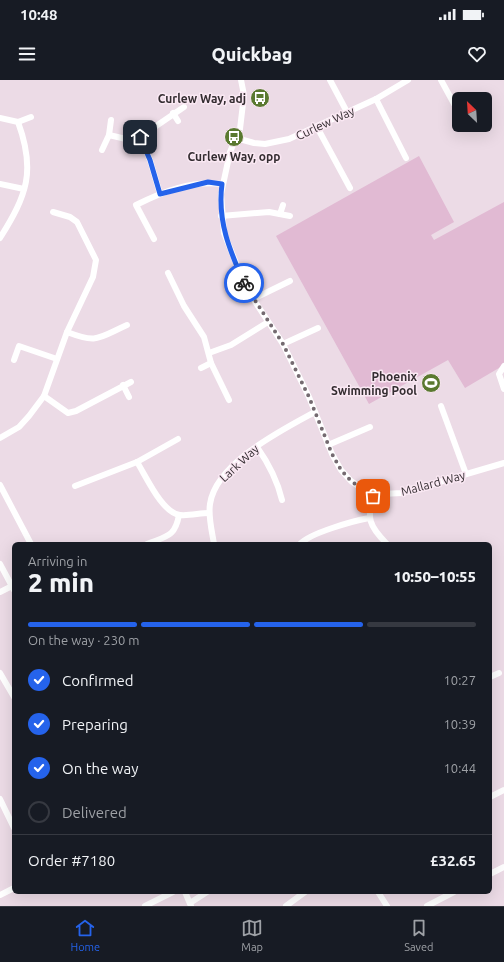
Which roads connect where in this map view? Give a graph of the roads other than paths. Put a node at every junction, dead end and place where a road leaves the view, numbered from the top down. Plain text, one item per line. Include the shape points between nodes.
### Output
1 (241, 80) edge
2 (330, 80) edge
3 (441, 80) edge
4 (406, 81) edge
5 (376, 99) junction
6 (452, 100) edge
7 (184, 107) dead end
8 (347, 112) junction
9 (173, 113) junction
10 (31, 117) dead end
11 (0, 118) edge
12 (111, 120) dead end
13 (178, 121) dead end
14 (18, 122) junction
15 (317, 127) junction
16 (109, 135) junction
17 (140, 137) junction
18 (236, 138) junction
19 (102, 150) dead end
20 (406, 158) dead end
21 (0, 184) edge
22 (222, 184) junction
23 (350, 188) dead end
24 (24, 189) junction
25 (160, 194) junction
26 (132, 200) dead end
27 (283, 204) dead end
28 (136, 205) junction
29 (53, 212) dead end
30 (280, 214) junction
31 (221, 216) junction
32 (290, 216) dead end
33 (0, 238) edge
34 (154, 239) dead end
35 (91, 246) junction
36 (84, 249) dead end
37 (168, 273) dead end
38 (290, 281) dead end
39 (253, 299) junction
40 (268, 322) junction
41 (127, 325) dead end
42 (318, 328) dead end
43 (67, 332) junction
44 (283, 344) junction
45 (209, 352) junction
46 (57, 359) junction
47 (14, 360) dead end
48 (211, 364) junction
49 (504, 366) edge
50 (201, 368) dead end
51 (131, 382) dead end
52 (123, 385) junction
53 (504, 389) edge
54 (44, 396) junction
55 (129, 397) dead end
56 (229, 400) dead end
57 (441, 406) dead end
58 (315, 412) junction
59 (370, 427) dead end
60 (0, 438) edge
61 (178, 439) dead end
62 (328, 445) junction
63 (257, 446) junction
64 (138, 462) junction
65 (504, 463) edge
66 (466, 474) junction
67 (0, 485) edge
68 (75, 486) dead end
69 (374, 493) junction
70 (282, 500) dead end
71 (209, 513) junction
72 (179, 515) junction
73 (369, 518) junction
74 (30, 542) edge
75 (152, 542) edge
76 (214, 542) edge
77 (302, 542) edge
78 (385, 542) edge
79 (0, 564) edge
80 (12, 586) edge
81 (12, 588) edge
82 (0, 592) edge
83 (0, 673) edge
84 (499, 673) dead end
85 (492, 676) edge
86 (12, 694) edge
87 (504, 790) edge
88 (492, 796) edge
89 (0, 799) edge
90 (12, 824) edge
91 (504, 867) edge
92 (492, 873) edge
93 (12, 889) edge
94 (169, 894) edge
95 (186, 894) edge
96 (204, 894) edge
97 (302, 894) edge
98 (379, 894) edge
99 (450, 894) edge
100 (0, 895) edge
101 (191, 904) edge
102 (145, 906) edge
103 (286, 906) edge
104 (387, 906) edge
105 (428, 906) edge

1 - 18 street, Mallard Way via 244,96 240,128
2 - 8 street
3 - 6 street
4 - 5 street, Curlew Way
5 - 8 street, Curlew Way
5 - 20 street
7 - 9 street
8 - 15 street, Curlew Way
9 - 13 street
9 - 17 street
10 - 14 street
11 - 14 street
12 - 16 street
14 - 24 street via 28,166
15 - 18 street, Curlew Way via 278,143 254,143
15 - 23 street
16 - 17 street via 126,139
16 - 19 street
17 - 25 street
18 - 22 street, Mallard Way
21 - 24 street
22 - 25 street via 208,182
22 - 31 street, Mallard Way
24 - 33 street via 18,209
25 - 28 street
26 - 28 street
27 - 30 street
28 - 34 street
29 - 35 street via 77,222
30 - 31 street via 269,212
30 - 32 street
31 - 39 street, Mallard Way via 232,256
35 - 36 street
35 - 43 street via 96,260 93,277
37 - 45 street via 184,306 204,337
38 - 39 street
39 - 40 street, Mallard Way
40 - 44 street, Mallard Way
40 - 45 street via 231,345
41 - 43 street via 96,340 86,340
42 - 44 street
43 - 46 street
44 - 58 street, Mallard Way
45 - 48 street
46 - 47 street via 19,346
46 - 54 street
48 - 50 street
48 - 56 street
49 - 53 street via 499,374
51 - 52 street
52 - 54 street via 68,413
52 - 55 street
54 - 60 street via 19,427
57 - 66 street
58 - 62 street, Mallard Way
58 - 63 street, Lark Way
59 - 62 street
61 - 64 street
62 - 69 street, Mallard Way via 341,470 351,481
63 - 70 street via 277,481
63 - 71 street, Lark Way via 219,481 212,493
64 - 68 street
64 - 72 street via 160,500
65 - 66 street, Mallard Way
66 - 69 street, Mallard Way via 402,493
67 - 74 street
69 - 73 street
71 - 72 street
71 - 76 street, Lark Way
72 - 75 street via 176,528 170,534
73 - 77 street via 334,528
73 - 78 street via 373,529
79 - 80 street
81 - 82 street
83 - 86 street
84 - 85 street
87 - 88 street
89 - 90 street
91 - 92 street
93 - 100 street
94 - 102 street
95 - 101 street
96 - 101 street
97 - 103 street
98 - 104 street
99 - 105 street

